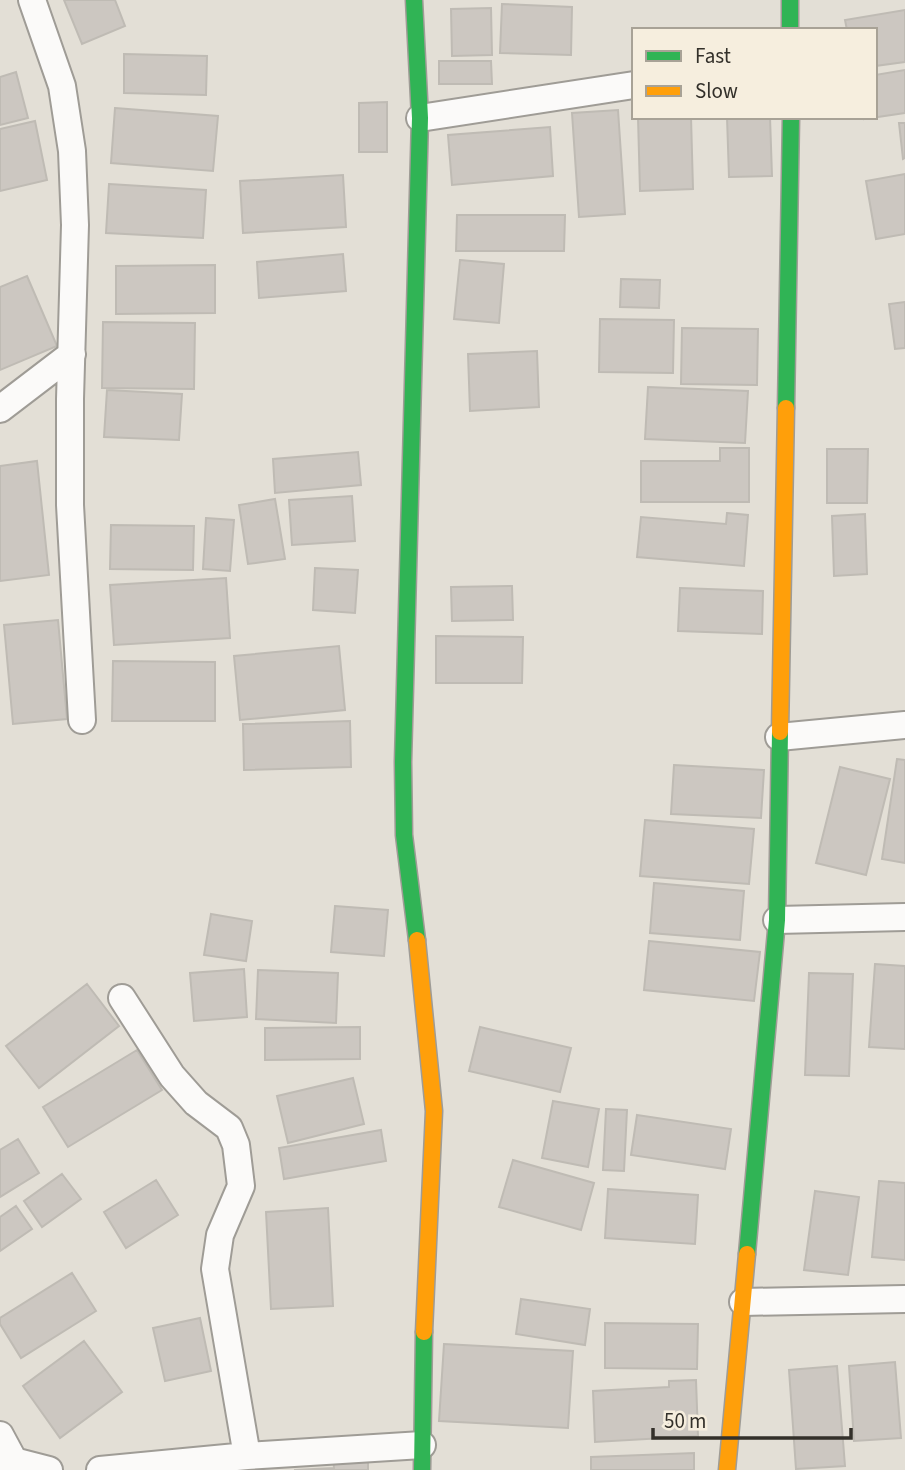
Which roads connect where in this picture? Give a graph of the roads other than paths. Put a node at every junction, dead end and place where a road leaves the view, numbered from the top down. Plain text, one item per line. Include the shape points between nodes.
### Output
1 (32, 0) edge
2 (414, 0) edge
3 (790, 0) edge
4 (790, 28) edge
5 (632, 85) edge
6 (420, 118) junction
7 (791, 119) edge
8 (72, 354) junction
9 (0, 409) edge
10 (82, 720) dead end
11 (905, 725) edge
12 (779, 737) junction
13 (905, 917) edge
14 (777, 920) junction
15 (122, 998) dead end
16 (905, 1299) edge
17 (743, 1302) junction
18 (0, 1435) edge
19 (247, 1456) junction
20 (422, 1457) edge
21 (7, 1462) edge
22 (49, 1470) edge
23 (100, 1470) edge
24 (727, 1470) edge

1 - 8 street via 62,86 72,151
2 - 6 street
3 - 4 street
5 - 6 street
6 - 20 street via 403,762 404,835 434,1111 424,1292
7 - 12 street
8 - 9 street
8 - 10 street via 70,505
11 - 12 street
12 - 14 street
13 - 14 street
14 - 17 street
15 - 19 street via 172,1076 196,1103 229,1128 236,1145 240,1186 220,1235 215,1269
16 - 17 street
17 - 24 street
18 - 21 street
19 - 20 street
19 - 23 street
21 - 22 street

